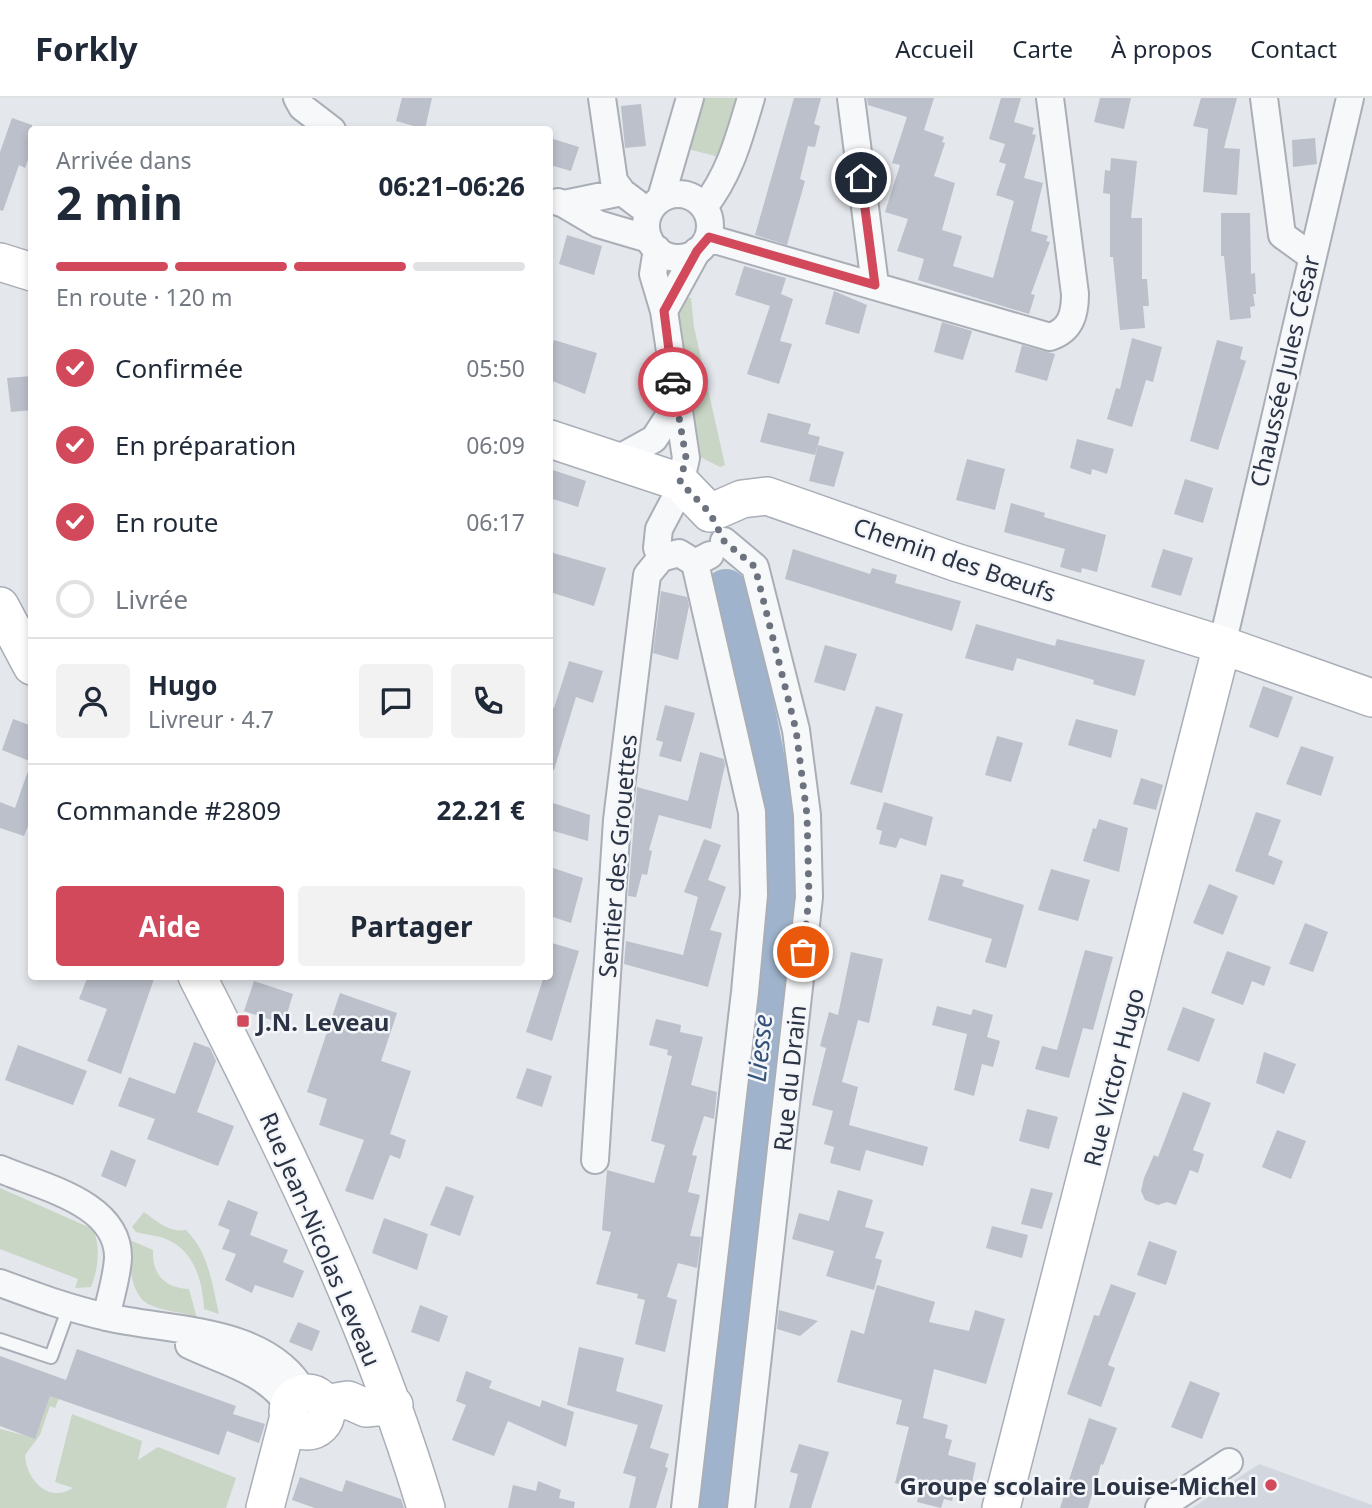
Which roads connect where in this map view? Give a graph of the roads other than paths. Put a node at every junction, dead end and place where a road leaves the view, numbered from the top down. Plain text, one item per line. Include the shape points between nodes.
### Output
1 (297, 98) edge
2 (602, 98) edge
3 (690, 98) edge
4 (751, 98) edge
5 (851, 98) edge
6 (1050, 98) edge
7 (1264, 98) edge
8 (1350, 98) edge
9 (327, 126) edge
10 (622, 192) junction
11 (557, 201) edge
12 (654, 204) junction
13 (704, 207) junction
14 (653, 244) junction
15 (703, 244) junction
16 (1311, 256) junction
17 (0, 262) edge
18 (28, 271) edge
19 (875, 285) junction
20 (664, 311) junction
21 (676, 405) junction
22 (553, 440) edge
23 (616, 460) junction
24 (680, 482) junction
25 (717, 527) junction
26 (661, 558) junction
27 (695, 563) junction
28 (0, 606) edge
29 (1222, 645) junction
30 (28, 658) edge
31 (1372, 698) edge
32 (199, 980) edge
33 (595, 1160) dead end
34 (0, 1169) edge
35 (0, 1283) edge
36 (69, 1307) junction
37 (106, 1317) junction
38 (0, 1339) edge
39 (380, 1406) junction
40 (307, 1412) junction
41 (1229, 1462) dead end
42 (267, 1498) edge
43 (426, 1508) edge
44 (685, 1508) edge
45 (741, 1508) edge
46 (1001, 1508) edge
47 (1158, 1508) edge

1 - 9 street
2 - 10 street via 614,181
3 - 12 street
4 - 13 street via 730,168
5 - 19 street
6 - 19 street via 1075,294 1074,316 1065,330 1050,337
7 - 16 street via 1282,235
8 - 16 street, Chaussée Jules César
10 - 11 street
10 - 12 street
11 - 14 street via 598,224
12 - 13 street via 688,196
12 - 14 street via 645,229
13 - 15 street via 709,219
14 - 15 street via 681,258
14 - 20 street via 653,274
15 - 19 street
15 - 20 street
16 - 29 street, Chaussée Jules César
17 - 18 street
20 - 21 street
21 - 23 street via 654,439
21 - 24 street via 686,458
22 - 23 street
23 - 24 street
24 - 25 street
24 - 26 street via 659,529
25 - 27 street via 706,558
25 - 29 street, Chemin des Bœufs via 742,499 767,496 955,562
25 - 45 street, Rue du Drain via 755,567 796,730 807,815 809,897
26 - 27 street via 679,553
26 - 33 street, Sentier des Grouettes via 647,575 617,820
27 - 44 street via 752,812 754,863 743,1005
28 - 30 street
29 - 31 street, Chemin des Bœufs
29 - 46 street, Rue Victor Hugo
32 - 39 street, Rue Jean-Nicolas Leveau via 287,1152
34 - 37 street via 98,1211 113,1231 118,1258
35 - 36 street
36 - 37 street
36 - 38 lane via 51,1357
37 - 40 street via 197,1332 259,1352 289,1370
39 - 40 street via 348,1400
39 - 43 street, Rue Jean-Nicolas Leveau
40 - 42 street
41 - 47 street

